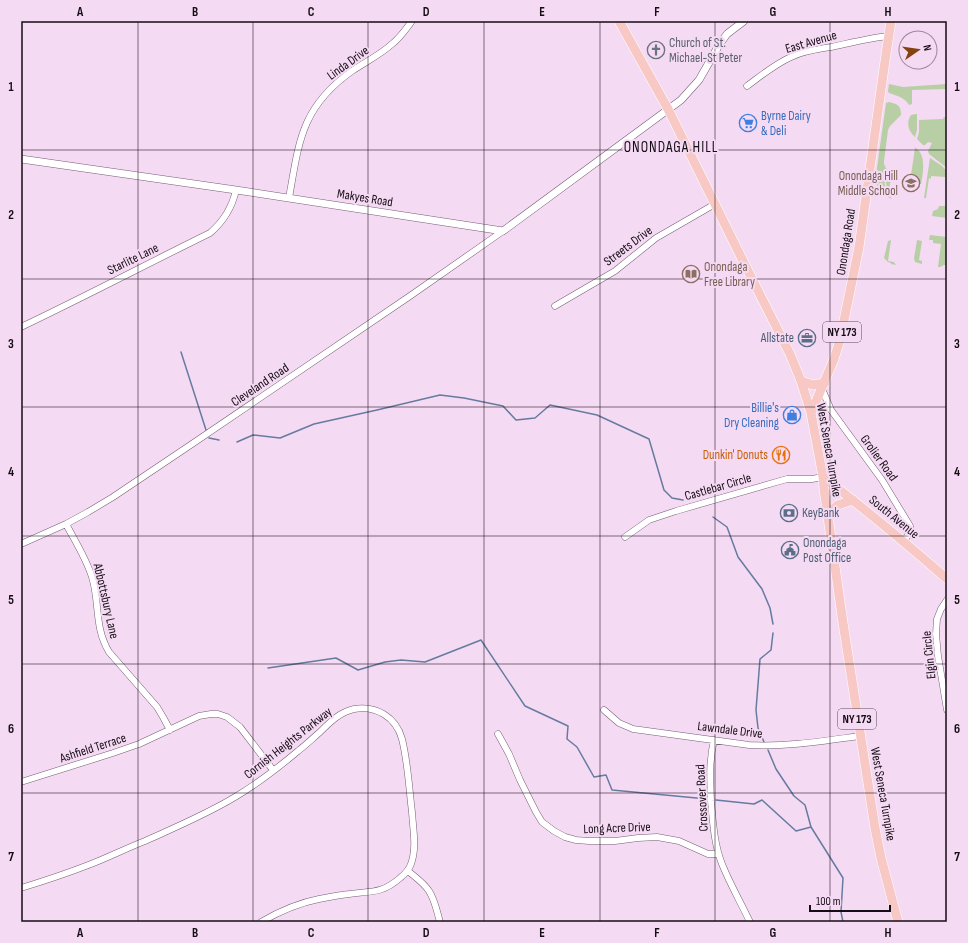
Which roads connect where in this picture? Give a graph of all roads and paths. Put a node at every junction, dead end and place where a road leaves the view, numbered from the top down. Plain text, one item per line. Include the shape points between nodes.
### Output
1 (412, 21) edge
2 (619, 21) edge
3 (744, 21) edge
4 (891, 21) edge
5 (889, 36) junction
6 (748, 86) dead end
7 (668, 109) junction
8 (21, 159) edge
9 (236, 190) junction
10 (289, 198) junction
11 (715, 204) junction
12 (502, 231) junction
13 (555, 306) dead end
14 (21, 327) edge
15 (801, 381) junction
16 (823, 386) junction
17 (811, 414) junction
18 (823, 477) junction
19 (853, 500) junction
20 (827, 514) junction
21 (66, 524) junction
22 (625, 537) dead end
23 (904, 542) junction
24 (21, 544) edge
25 (947, 579) edge
26 (947, 600) edge
27 (604, 710) dead end
28 (947, 710) edge
29 (170, 730) junction
30 (498, 734) dead end
31 (860, 736) junction
32 (714, 740) junction
33 (273, 770) junction
34 (21, 782) edge
35 (718, 854) junction
36 (408, 871) junction
37 (21, 888) edge
38 (261, 922) edge
39 (440, 922) edge
40 (750, 922) edge
41 (898, 922) edge

1 - 10 street, Linda Drive via 392,44 337,82 324,95 304,128
2 - 7 main road, West Seneca Turnpike
3 - 7 street via 723,39 699,80 682,100
4 - 5 main road, Onondaga Road / NY 173
5 - 6 street, East Avenue via 793,56 769,69
5 - 16 main road, Onondaga Road / NY 173 via 854,273 840,340
7 - 11 main road, West Seneca Turnpike
7 - 12 street
8 - 9 street, Makyes Road
9 - 10 street, Makyes Road
9 - 14 street, Starlite Lane via 234,201 226,216 210,233
10 - 12 street, Makyes Road
11 - 13 street, Streets Drive via 656,238 615,271
11 - 15 main road, West Seneca Turnpike
12 - 21 street, Cleveland Road via 114,497
15 - 16 main road
15 - 17 main road, West Seneca Turnpike
16 - 17 main road, Onondaga Road / NY 173
16 - 23 street, Grolier Road via 831,410 882,480 910,526 910,532
17 - 18 main road, West Seneca Turnpike / NY 173
18 - 19 main road, South Avenue
18 - 20 main road, West Seneca Turnpike / NY 173
18 - 22 street, Castlebar Circle via 787,479 676,511 649,520
19 - 20 main road via 838,505
19 - 23 main road, South Avenue
20 - 31 main road, West Seneca Turnpike / NY 173
21 - 24 street, Cleveland Road
21 - 29 street, Abbottsbury Lane via 92,577 99,628 104,644 157,707
23 - 25 main road, South Avenue
26 - 28 street, Elgin Circle via 941,609 936,634
27 - 32 street, Lawndale Drive via 619,723 633,729
29 - 33 street, Ashfield Terrace via 199,716 218,714 227,717 240,727
29 - 34 street, Ashfield Terrace via 139,744
30 - 35 street, Long Acre Drive via 536,812 542,822 554,831 565,837 589,841 657,837 679,841 708,854
31 - 32 street, Lawndale Drive via 766,746
31 - 41 main road, West Seneca Turnpike / NY 173 via 876,834
32 - 35 street, Crossover Road via 710,773 712,819
33 - 36 street, Cornish Heights Parkway via 341,714 366,708 381,712 400,732 405,750 414,834 413,858
33 - 37 street, Cornish Heights Parkway via 236,797 206,813 91,864
35 - 40 street
36 - 38 street via 394,884 383,889 298,904
36 - 39 street via 429,891

